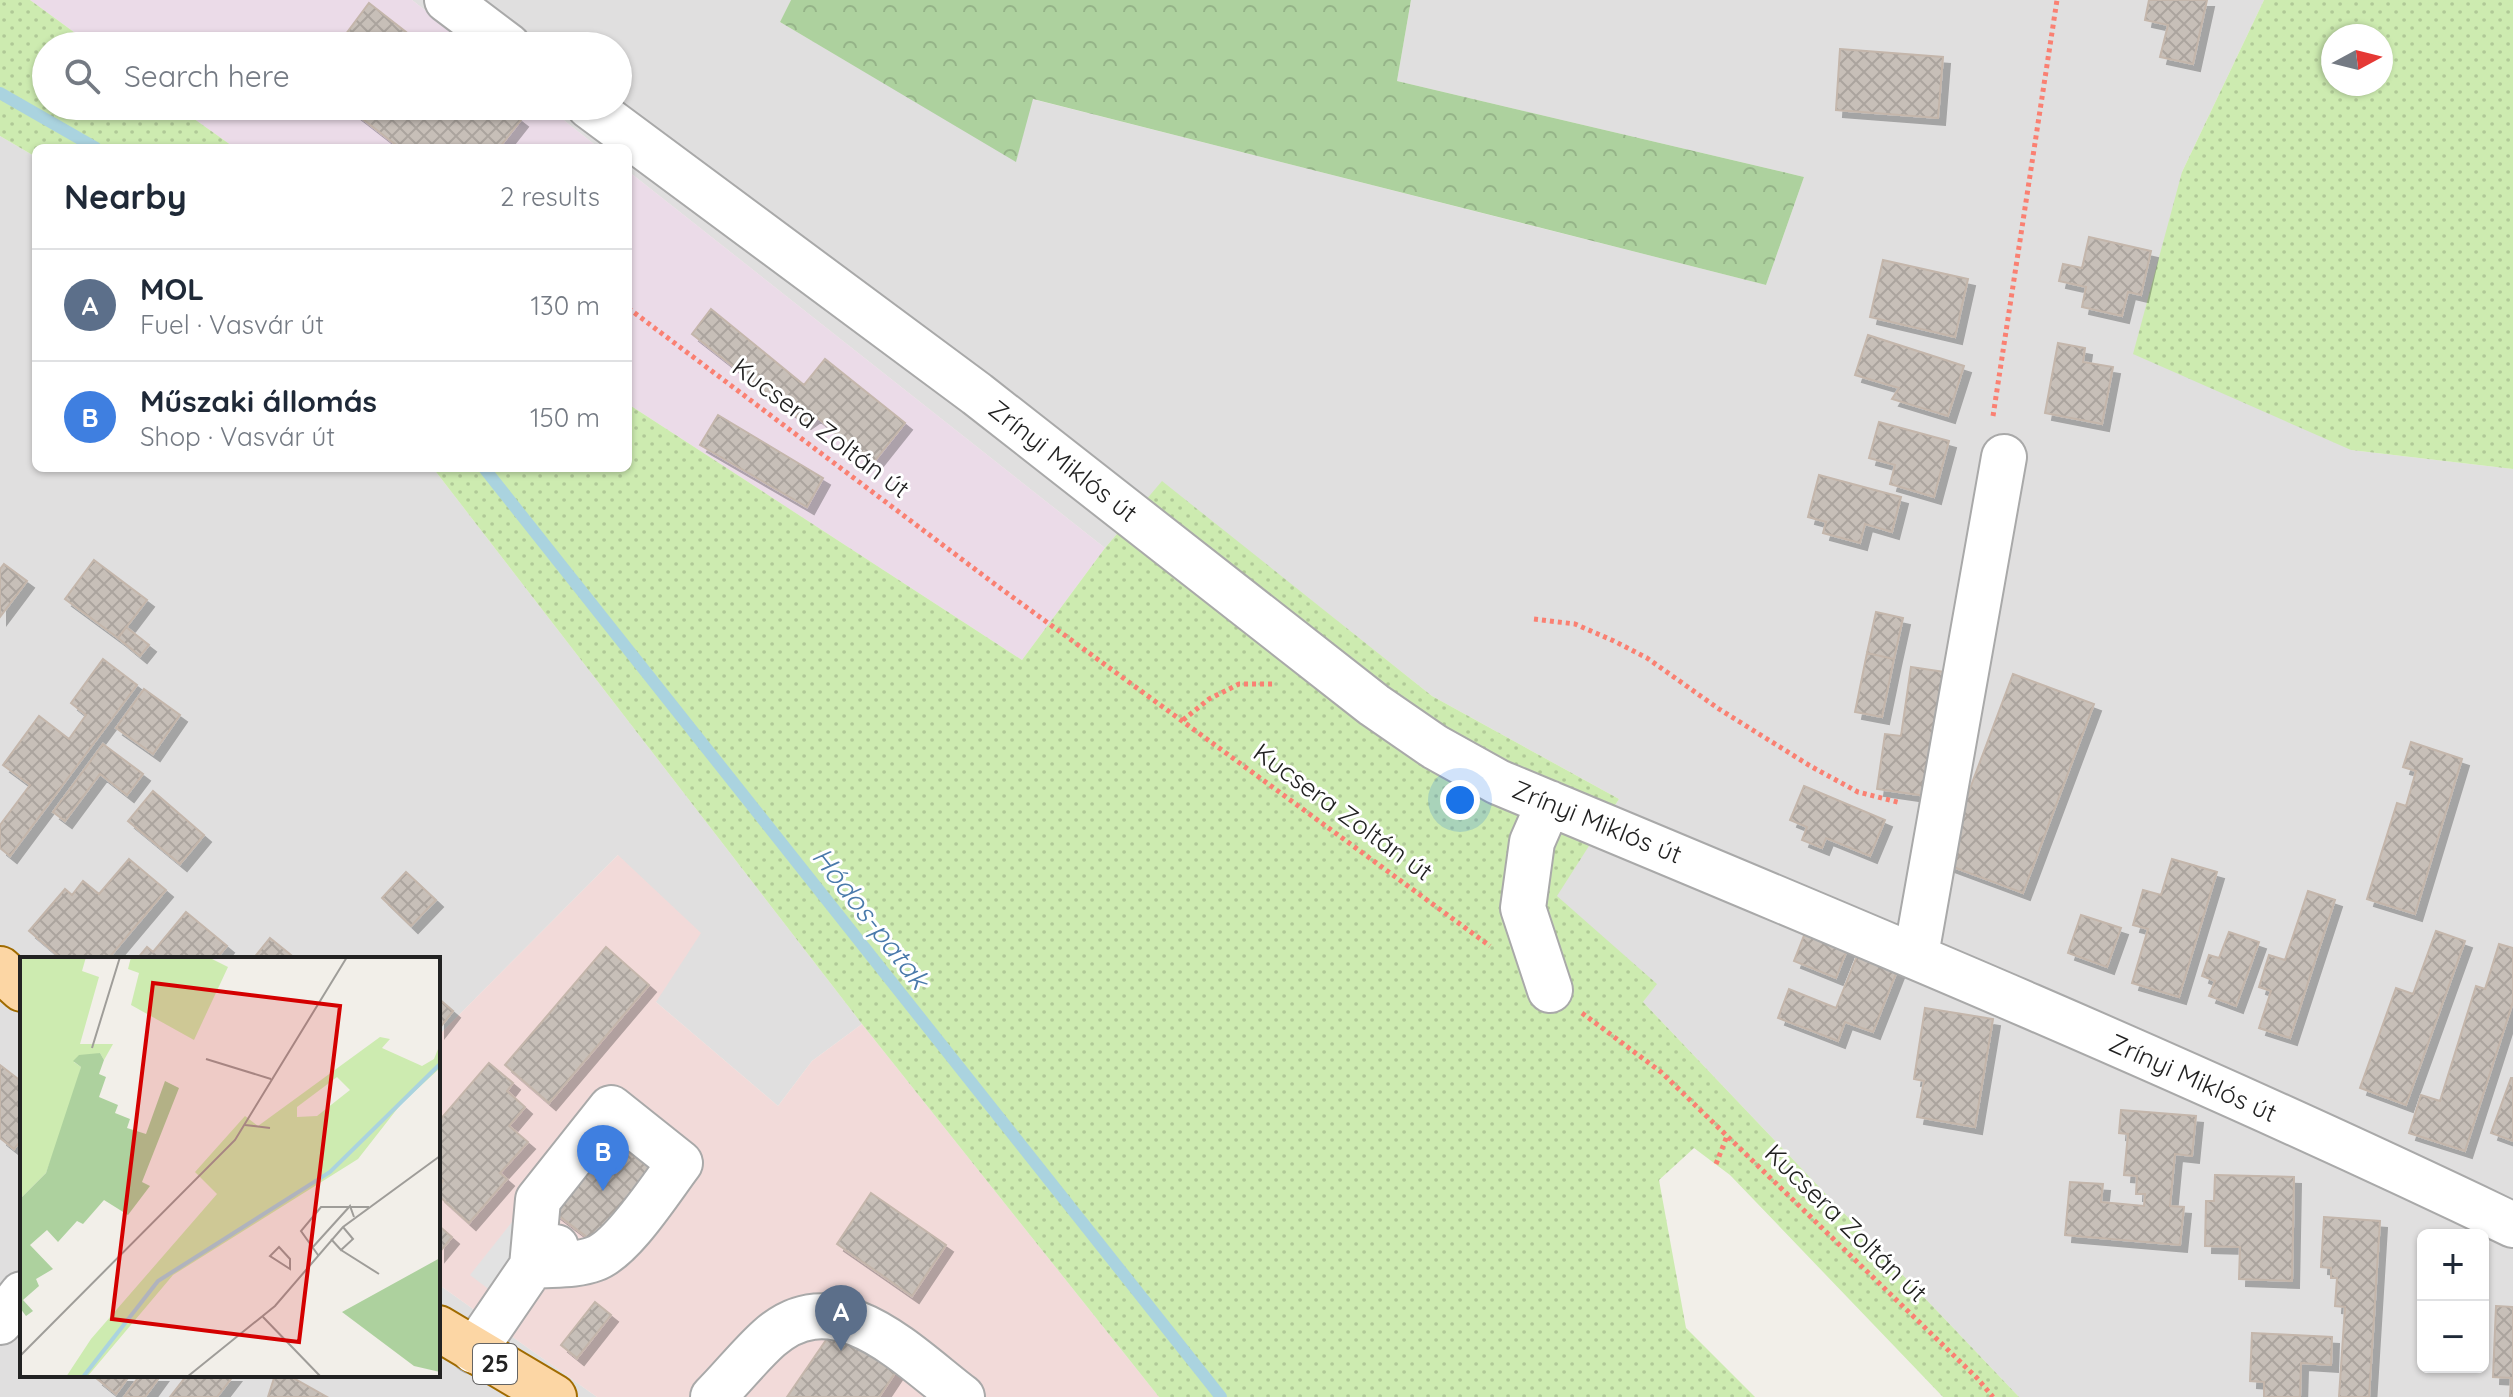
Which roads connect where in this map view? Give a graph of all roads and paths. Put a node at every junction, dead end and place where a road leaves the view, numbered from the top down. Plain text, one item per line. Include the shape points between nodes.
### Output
1 (447, 0) edge
2 (2057, 0) edge
3 (489, 32) edge
4 (608, 120) edge
5 (632, 311) edge
6 (2004, 457) joint
7 (1534, 619) dead end
8 (1278, 685) dead end
9 (1183, 720) junction
10 (1549, 803) junction
11 (1941, 813) junction
12 (1916, 955) junction
13 (0, 969) edge
14 (20, 987) edge
15 (1550, 990) junction
16 (1727, 1136) junction
17 (1716, 1164) dead end
18 (2513, 1225) edge
19 (546, 1255) dead end
20 (20, 1297) edge
21 (0, 1322) edge
22 (456, 1340) edge
23 (554, 1397) edge
24 (713, 1397) edge
25 (962, 1397) edge
26 (1993, 1397) edge

1 - 3 street
2 - 6 path via 1990,436
4 - 10 street, Zrínyi Miklós út via 977,394 1374,705 1435,747
5 - 9 path, Kucsera Zoltán út
6 - 11 street
7 - 11 path via 1575,624 1625,646 1858,792
8 - 9 path via 1239,684
9 - 15 path, Kucsera Zoltán út
10 - 12 street, Zrínyi Miklós út
10 - 15 street via 1532,842 1523,908
11 - 12 street
12 - 18 street, Zrínyi Miklós út
13 - 14 main road
15 - 16 path, Kucsera Zoltán út via 1661,1072
16 - 17 path
16 - 26 path, Kucsera Zoltán út
19 - 22 street
20 - 21 street
22 - 23 main road, 25
24 - 25 street via 771,1337 797,1321 819,1316 866,1325

